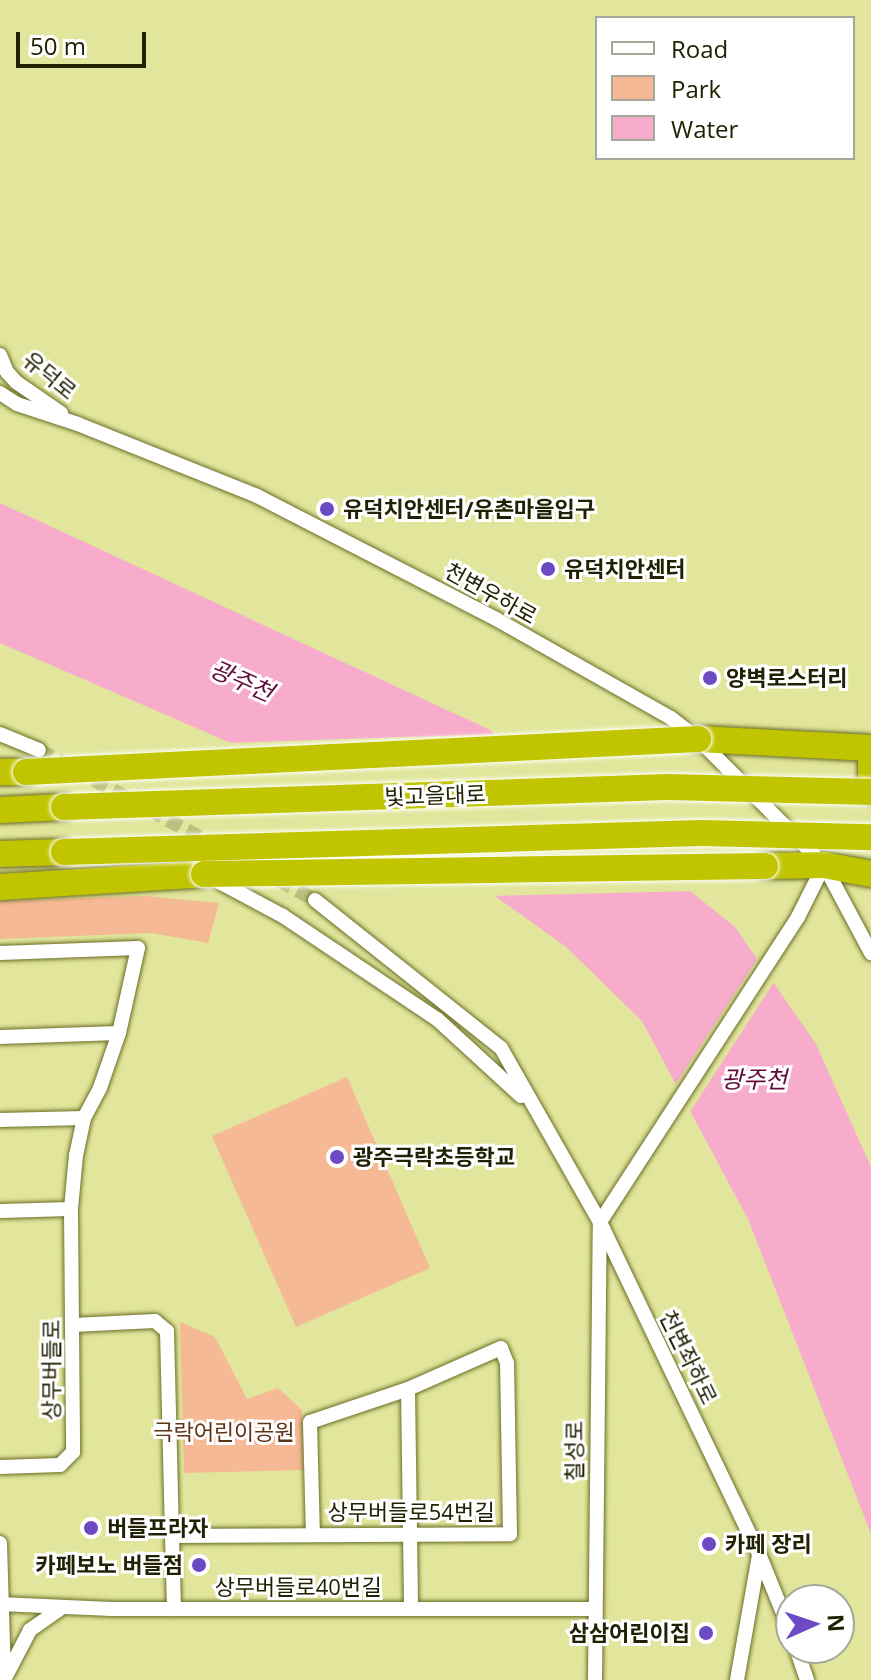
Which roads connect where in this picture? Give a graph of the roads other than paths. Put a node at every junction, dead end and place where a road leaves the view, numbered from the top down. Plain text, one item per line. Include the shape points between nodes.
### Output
1 (0, 355) edge
2 (0, 393) edge
3 (78, 424) junction
4 (0, 734) edge
5 (698, 739) junction
6 (871, 748) edge
7 (871, 761) edge
8 (22, 764) edge
9 (871, 792) edge
10 (0, 810) edge
11 (871, 837) edge
12 (0, 854) edge
13 (824, 865) junction
14 (204, 874) junction
15 (871, 874) edge
16 (0, 887) edge
17 (315, 900) tunnel mouth
18 (0, 953) edge
19 (871, 953) edge
20 (119, 1033) junction
21 (0, 1037) edge
22 (532, 1107) junction
23 (84, 1118) junction
24 (0, 1120) edge
25 (71, 1209) junction
26 (0, 1211) edge
27 (600, 1222) junction
28 (73, 1325) junction
29 (408, 1389) junction
30 (0, 1467) edge
31 (313, 1534) junction
32 (412, 1534) junction
33 (172, 1536) junction
34 (0, 1543) edge
35 (759, 1554) junction
36 (775, 1594) edge
37 (1, 1604) edge
38 (62, 1608) junction
39 (174, 1609) junction
40 (411, 1609) junction
41 (595, 1609) junction
42 (4, 1680) edge
43 (595, 1680) edge
44 (737, 1680) edge

1 - 3 street, 유덕로 via 16,382
2 - 3 street, 천변우하로 via 26,408
3 - 5 street, 천변우하로 via 257,496 343,539 574,662
4 - 8 street
5 - 6 highway
5 - 8 highway, bridge
5 - 13 street, 천변우하로
7 - 9 highway
9 - 10 highway, 빛고을대로, bridge via 668,787
11 - 12 highway, 빛고을대로, bridge via 702,833
13 - 14 highway, bridge
13 - 15 highway
13 - 19 street, 천변우하로
13 - 27 street via 798,917
14 - 16 highway
14 - 22 street, 천변좌하로 via 283,916 437,1019
17 - 22 street, 천변좌하로 via 501,1048
18 - 20 street, 상무버들로 via 138,948
20 - 21 street
20 - 23 street, 상무버들로
22 - 27 street, 천변좌하로
23 - 24 street
23 - 25 street, 상무버들로
25 - 26 street
25 - 28 street, 상무버들로
27 - 35 street, 천변좌하로
27 - 41 street, 칠성로
28 - 30 street, 상무버들로 via 73,1452 60,1465
28 - 33 street via 155,1321 167,1331
29 - 31 street via 310,1422
29 - 32 street
29 - 32 street, 상무버들로54번길 via 501,1348 507,1363 510,1534
31 - 32 street, 상무버들로54번길
31 - 33 street, 상무버들로54번길
32 - 40 street
33 - 39 street
34 - 37 street
35 - 36 street, 천변좌하로
35 - 44 street
37 - 38 street, 상무버들로40번길
37 - 42 street
38 - 39 street, 상무버들로40번길
38 - 42 street via 30,1630
39 - 40 street, 상무버들로40번길
40 - 41 street, 상무버들로40번길
41 - 43 street, 칠성로

